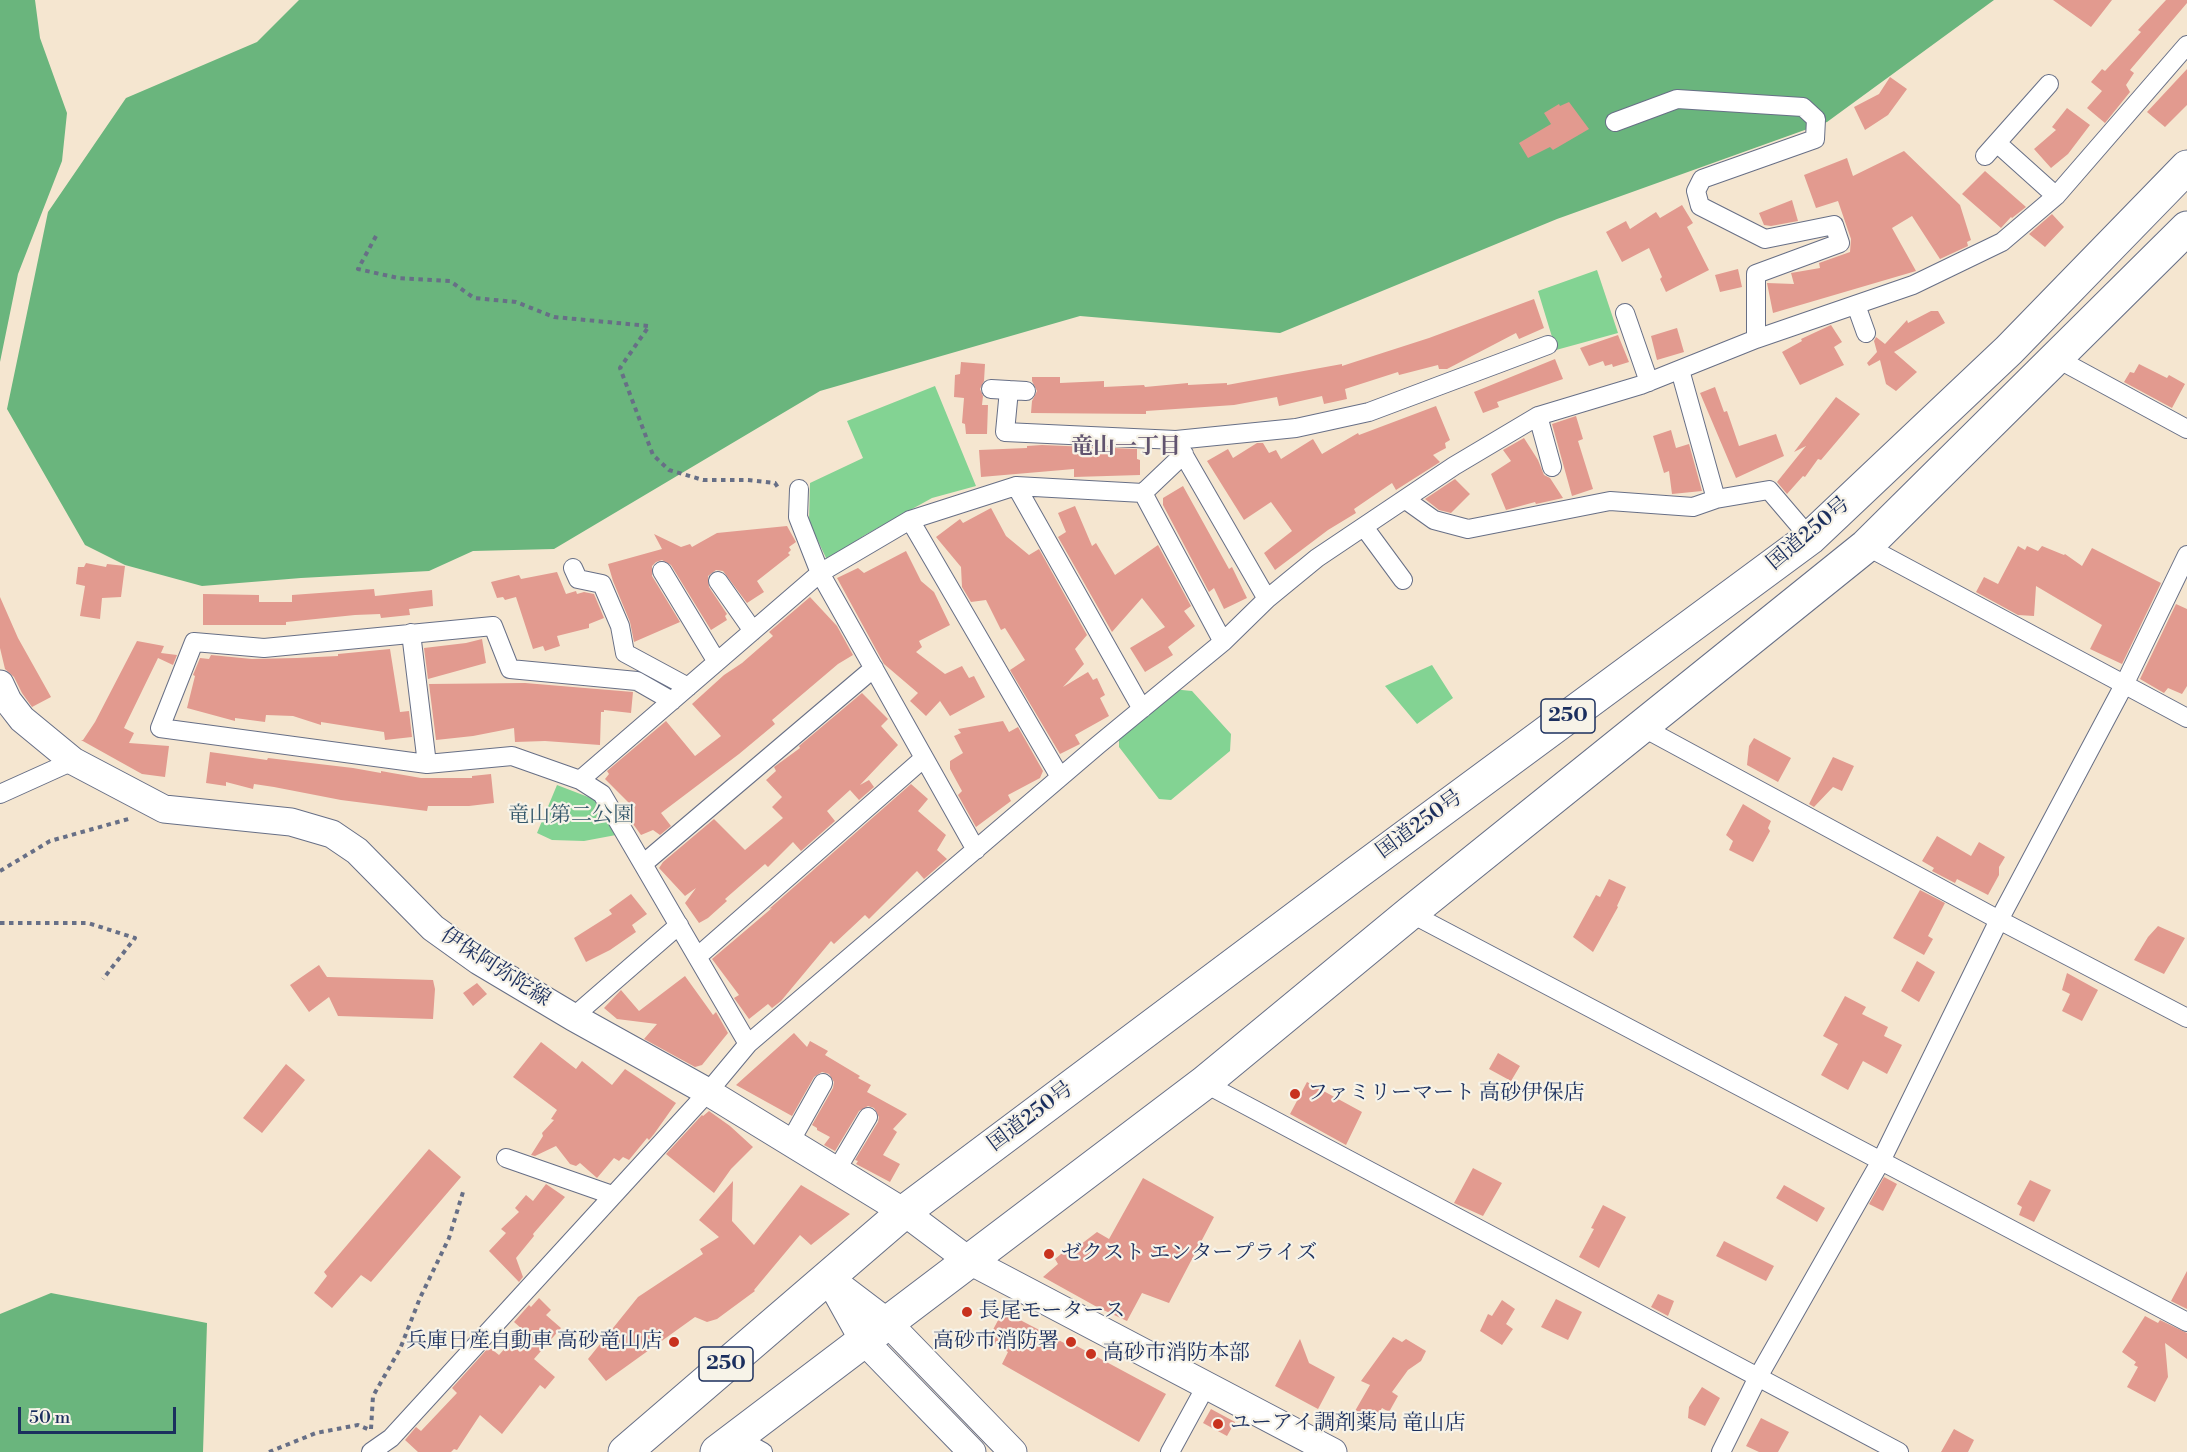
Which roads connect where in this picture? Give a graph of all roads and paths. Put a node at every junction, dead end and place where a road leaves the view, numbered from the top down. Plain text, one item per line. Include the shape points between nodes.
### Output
1 (2187, 45) edge
2 (2049, 84) dead end
3 (1615, 122) dead end
4 (2187, 168) edge
5 (2056, 196) junction
6 (2187, 228) edge
7 (376, 236) dead end
8 (1856, 305) junction
9 (1625, 313) dead end
10 (1866, 333) dead end
11 (1756, 339) junction
12 (1548, 345) dead end
13 (2056, 358) junction
14 (1680, 370) junction
15 (1649, 382) junction
16 (1008, 390) dead end
17 (1538, 416) junction
18 (2187, 429) edge
19 (1180, 447) junction
20 (1552, 467) dead end
21 (1016, 486) junction
22 (799, 489) dead end
23 (1143, 493) junction
24 (1716, 499) junction
25 (1406, 500) junction
26 (798, 517) junction
27 (910, 520) junction
28 (1364, 527) junction
29 (1810, 538) junction
30 (1866, 546) junction
31 (2187, 555) edge
32 (573, 568) dead end
33 (662, 571) dead end
34 (820, 573) junction
35 (1404, 580) dead end
36 (718, 581) dead end
37 (1267, 599) junction
38 (753, 631) junction
39 (411, 633) junction
40 (1223, 642) junction
41 (717, 662) junction
42 (874, 668) junction
43 (0, 684) edge
44 (2124, 685) junction
45 (688, 687) junction
46 (672, 701) junction
47 (1142, 709) junction
48 (2187, 718) edge
49 (1642, 728) junction
50 (924, 758) junction
51 (73, 761) junction
52 (427, 764) junction
53 (1060, 777) junction
54 (580, 780) junction
55 (0, 794) edge
56 (164, 808) junction
57 (976, 850) junction
58 (643, 864) junction
59 (0, 871) edge
60 (1410, 913) junction
61 (1999, 920) junction
62 (0, 923) edge
63 (679, 925) junction
64 (697, 957) junction
65 (103, 979) dead end
66 (573, 1017) junction
67 (2187, 1018) edge
68 (748, 1044) junction
69 (823, 1083) dead end
70 (1204, 1083) junction
71 (708, 1092) junction
72 (868, 1117) dead end
73 (790, 1142) junction
74 (506, 1158) dead end
75 (1882, 1159) junction
76 (836, 1171) junction
77 (463, 1192) dead end
78 (612, 1195) junction
79 (904, 1212) junction
80 (968, 1260) junction
81 (829, 1278) junction
82 (2187, 1322) edge
83 (875, 1331) junction
84 (1758, 1377) junction
85 (1206, 1386) junction
86 (371, 1430) junction
87 (391, 1438) junction
88 (738, 1447) edge
89 (269, 1452) edge
90 (371, 1452) edge
91 (625, 1452) edge
92 (972, 1452) edge
93 (1013, 1452) edge
94 (1170, 1452) edge
95 (1333, 1452) edge
96 (1721, 1452) edge
97 (1899, 1452) edge

1 - 5 street
2 - 5 street via 1991,149
3 - 11 street via 1677,99 1803,107 1816,119 1815,139 1702,179 1696,191 1700,206 1765,239 1834,225 1840,243 1756,274
4 - 29 highway, 国道250号 / 250 via 2009,351
5 - 8 street via 2002,242 1913,285
6 - 13 highway, 250
7 - 26 path via 358,269 398,278 450,281 474,298 516,302 554,317 649,326 620,368 654,455 669,470 703,480 776,483
8 - 10 street
8 - 11 street
9 - 15 street
11 - 14 street
12 - 19 street via 1369,412
13 - 18 street
13 - 30 highway, 250
14 - 15 street
14 - 24 street
15 - 17 street
16 - 19 street via 1005,432
17 - 20 street
17 - 25 street
19 - 23 street
19 - 37 street
21 - 23 street
21 - 27 street
21 - 47 street
22 - 26 street
23 - 40 street
24 - 25 street via 1693,507 1610,501 1468,529 1434,520
24 - 29 street via 1769,490
25 - 28 street
26 - 34 street
27 - 34 street
27 - 53 street
28 - 35 street
28 - 37 street via 1317,558
29 - 79 highway, 国道250号 / 250
30 - 44 street
30 - 49 highway, 250
31 - 44 street
32 - 45 street via 578,579 602,584 620,626 625,654
33 - 41 street
34 - 38 street
34 - 42 street
36 - 38 street
37 - 40 street
38 - 41 street
39 - 46 street via 493,626 510,669 637,681
39 - 52 street
39 - 52 street via 264,648 194,642 160,728
40 - 47 street
41 - 45 street
42 - 50 street
42 - 58 street
43 - 51 main road, 伊保阿弥陀線 via 22,719
44 - 48 street
44 - 61 street
45 - 46 street
46 - 54 street
47 - 53 street
49 - 60 highway, 250
49 - 61 street
50 - 57 street
50 - 64 street
51 - 55 street
51 - 56 main road, 伊保阿弥陀線
52 - 54 street via 512,756
53 - 57 street
54 - 58 street via 602,794
56 - 59 path via 50,841
56 - 66 main road, 伊保阿弥陀線 via 291,822 332,834 357,851 433,928 479,961
57 - 68 street
58 - 63 street
60 - 70 highway, 250
60 - 75 street
61 - 67 street
61 - 75 street
62 - 65 path via 88,924 135,938
63 - 64 street
63 - 66 street
64 - 68 street
66 - 71 main road, 伊保阿弥陀線
68 - 71 street
69 - 73 street
70 - 80 highway, 250
70 - 84 street
71 - 73 main road, 伊保阿弥陀線
71 - 78 street
72 - 76 street
73 - 76 main road, 伊保阿弥陀線
74 - 78 street
75 - 82 street
75 - 84 street
76 - 79 main road, 伊保阿弥陀線
77 - 86 path via 449,1238 400,1349 373,1396
78 - 87 street
79 - 80 main road, 伊保阿弥陀線
79 - 81 highway, 国道250号 / 250
80 - 83 highway, 250
80 - 85 main road, 伊保阿弥陀線
81 - 83 main road
81 - 91 highway, 国道250号 / 250
83 - 88 highway, 250
83 - 92 main road
83 - 93 main road
84 - 96 street
84 - 97 street
85 - 94 street
85 - 95 main road, 伊保阿弥陀線
86 - 87 path
86 - 89 path via 358,1425 316,1433
87 - 90 street

